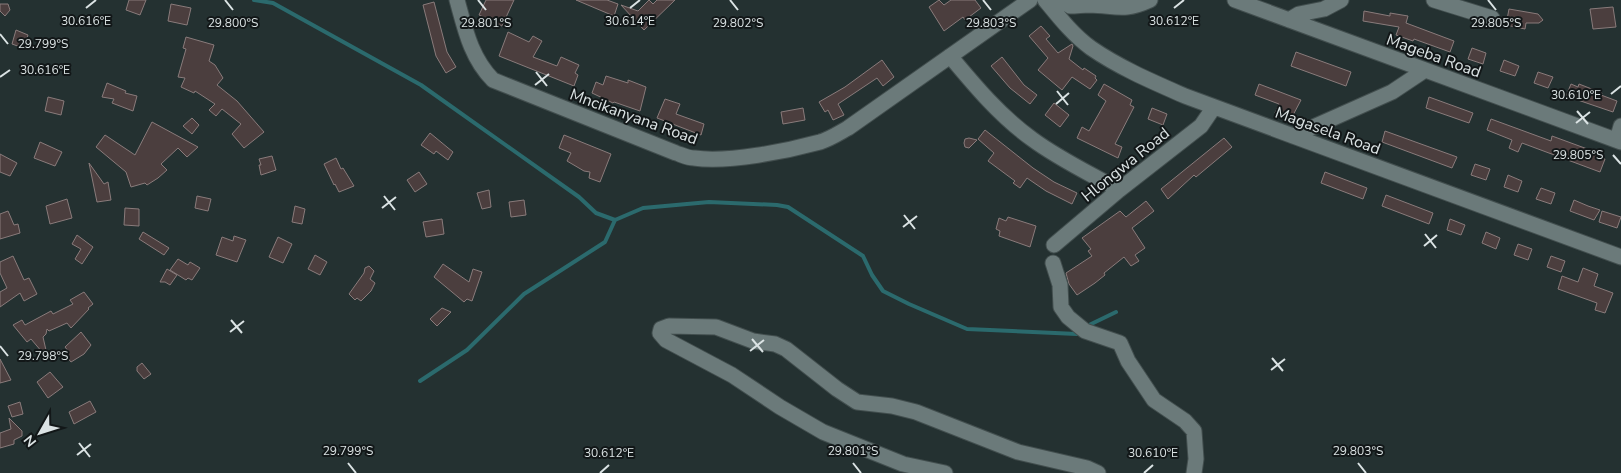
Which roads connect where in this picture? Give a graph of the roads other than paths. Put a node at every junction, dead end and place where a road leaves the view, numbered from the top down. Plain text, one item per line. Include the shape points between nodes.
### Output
1 (457, 0) edge
2 (1030, 0) edge
3 (1045, 0) edge
4 (1061, 0) edge
5 (1150, 0) edge
6 (1235, 0) edge
7 (1341, 0) edge
8 (1434, 0) edge
9 (1492, 18) dead end
10 (1289, 20) junction
11 (950, 56) junction
12 (1425, 70) junction
13 (1214, 107) junction
14 (1293, 136) junction
15 (1620, 136) edge
16 (1119, 190) junction
17 (1054, 245) dead end
18 (1621, 257) edge
19 (1053, 262) dead end
20 (945, 473) edge
21 (1098, 473) edge
22 (1194, 473) edge

1 - 11 street, Mncikanyana Road via 474,56 493,80 692,158 736,158 821,141 848,128
2 - 11 street, Mncikanyana Road
3 - 13 street, Magasela Road via 1078,37 1125,69
4 - 5 street via 1072,7 1091,5 1120,9
6 - 10 street, Mageba Road
7 - 10 street
8 - 9 street
10 - 12 street, Mageba Road
11 - 16 street via 994,106 1030,138
12 - 14 street via 1392,92
12 - 15 street, Mageba Road
13 - 14 street, Magasela Road
13 - 16 street, Hlongwa Road via 1201,126
14 - 18 street, Magasela Road
16 - 17 street, Hlongwa Road
19 - 22 street via 1060,285 1060,307 1079,328 1120,343 1154,400 1194,431
20 - 21 street via 903,464 823,432 732,374 666,340 660,333 661,329 669,326 716,327 753,341 775,344 857,402 916,412 1018,452

